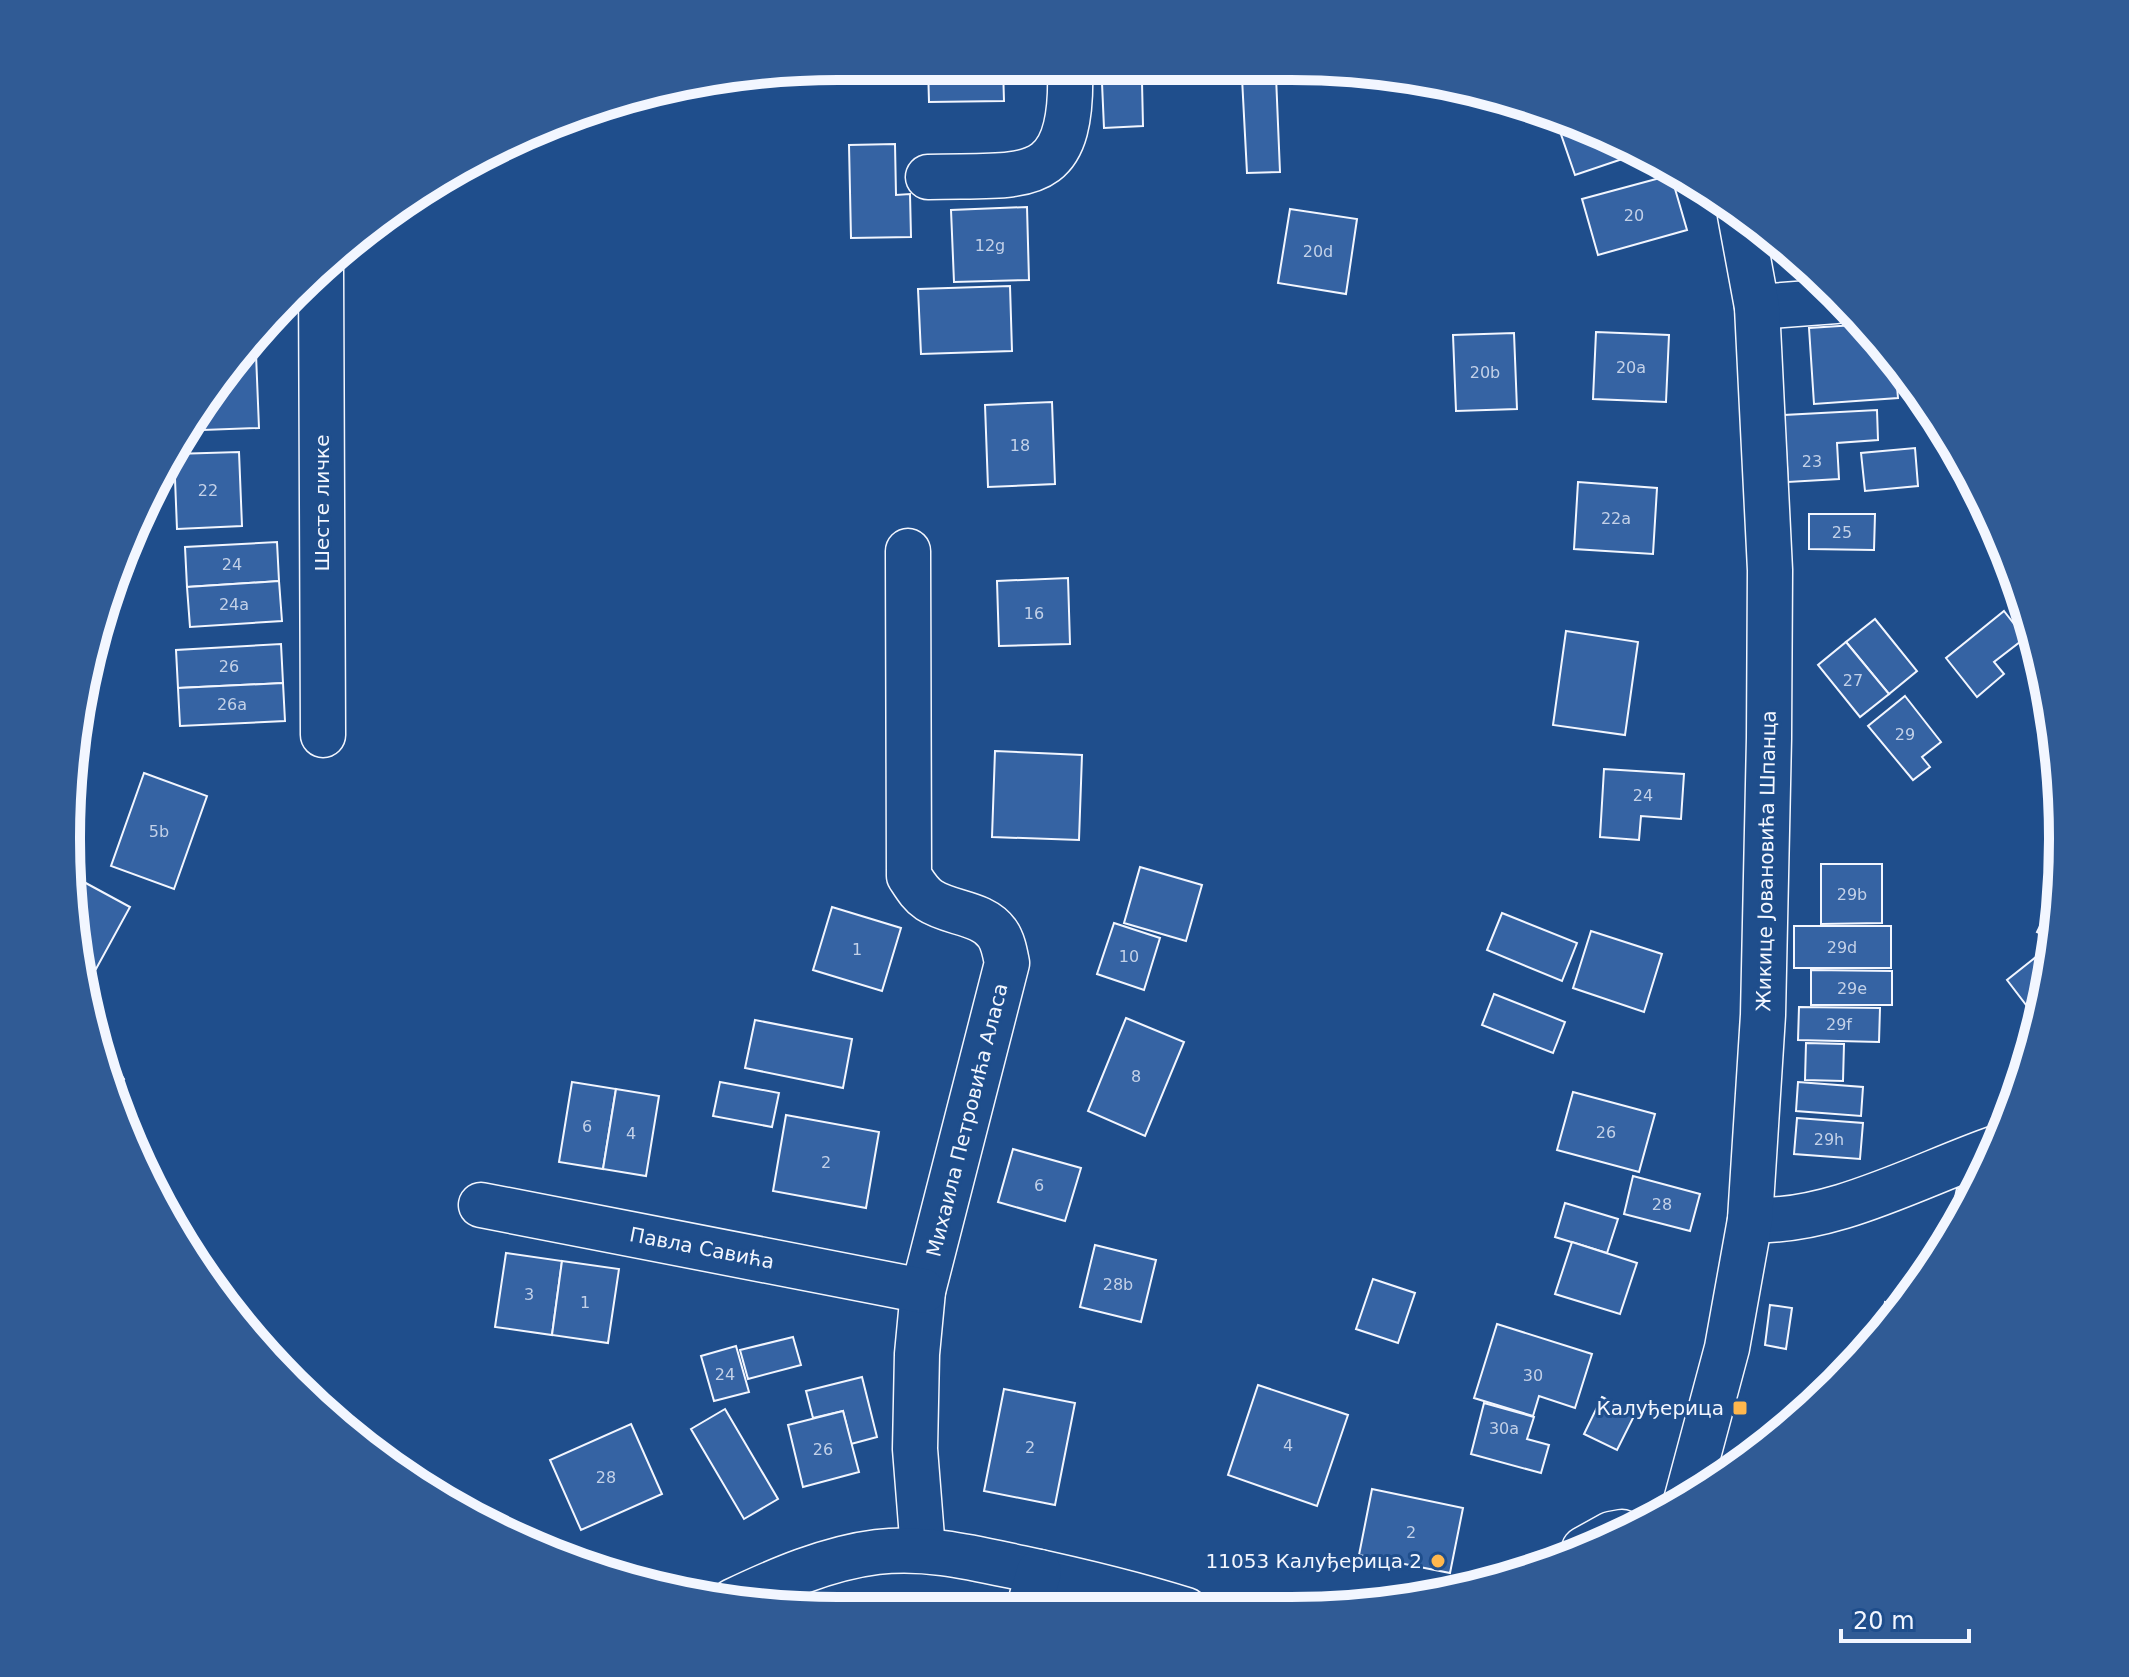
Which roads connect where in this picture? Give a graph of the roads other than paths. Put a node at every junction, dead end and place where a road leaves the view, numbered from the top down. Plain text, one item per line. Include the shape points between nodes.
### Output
1 (1070, 80) edge
2 (928, 177) dead end
3 (1743, 230) edge
4 (321, 284) edge
5 (1827, 302) edge
6 (1757, 307) junction
7 (908, 551) dead end
8 (323, 735) dead end
9 (1980, 1154) edge
10 (481, 1205) dead end
11 (1750, 1220) junction
12 (923, 1291) junction
13 (1691, 1482) edge
14 (923, 1550) junction
15 (1034, 1591) edge
16 (755, 1592) edge
17 (1145, 1597) edge

1 - 2 street via 1064,138 1049,161 1023,174
3 - 6 street, Жикице Јовановића Шпанца
4 - 8 street, Шесте личке
5 - 6 street
6 - 11 street, Жикице Јовановића Шпанца via 1770,570 1769,738 1763,1015
7 - 12 street, Михаила Петровића Аласа via 909,876 930,901 986,922 996,931 1007,963
9 - 11 street via 1831,1209 1778,1221
10 - 12 street, Павла Савића
11 - 13 street, Жикице Јовановића Шпанца via 1727,1348
12 - 14 street, Михаила Петровића Аласа via 915,1449
14 - 15 street via 965,1555
14 - 16 street via 841,1559
15 - 17 street

